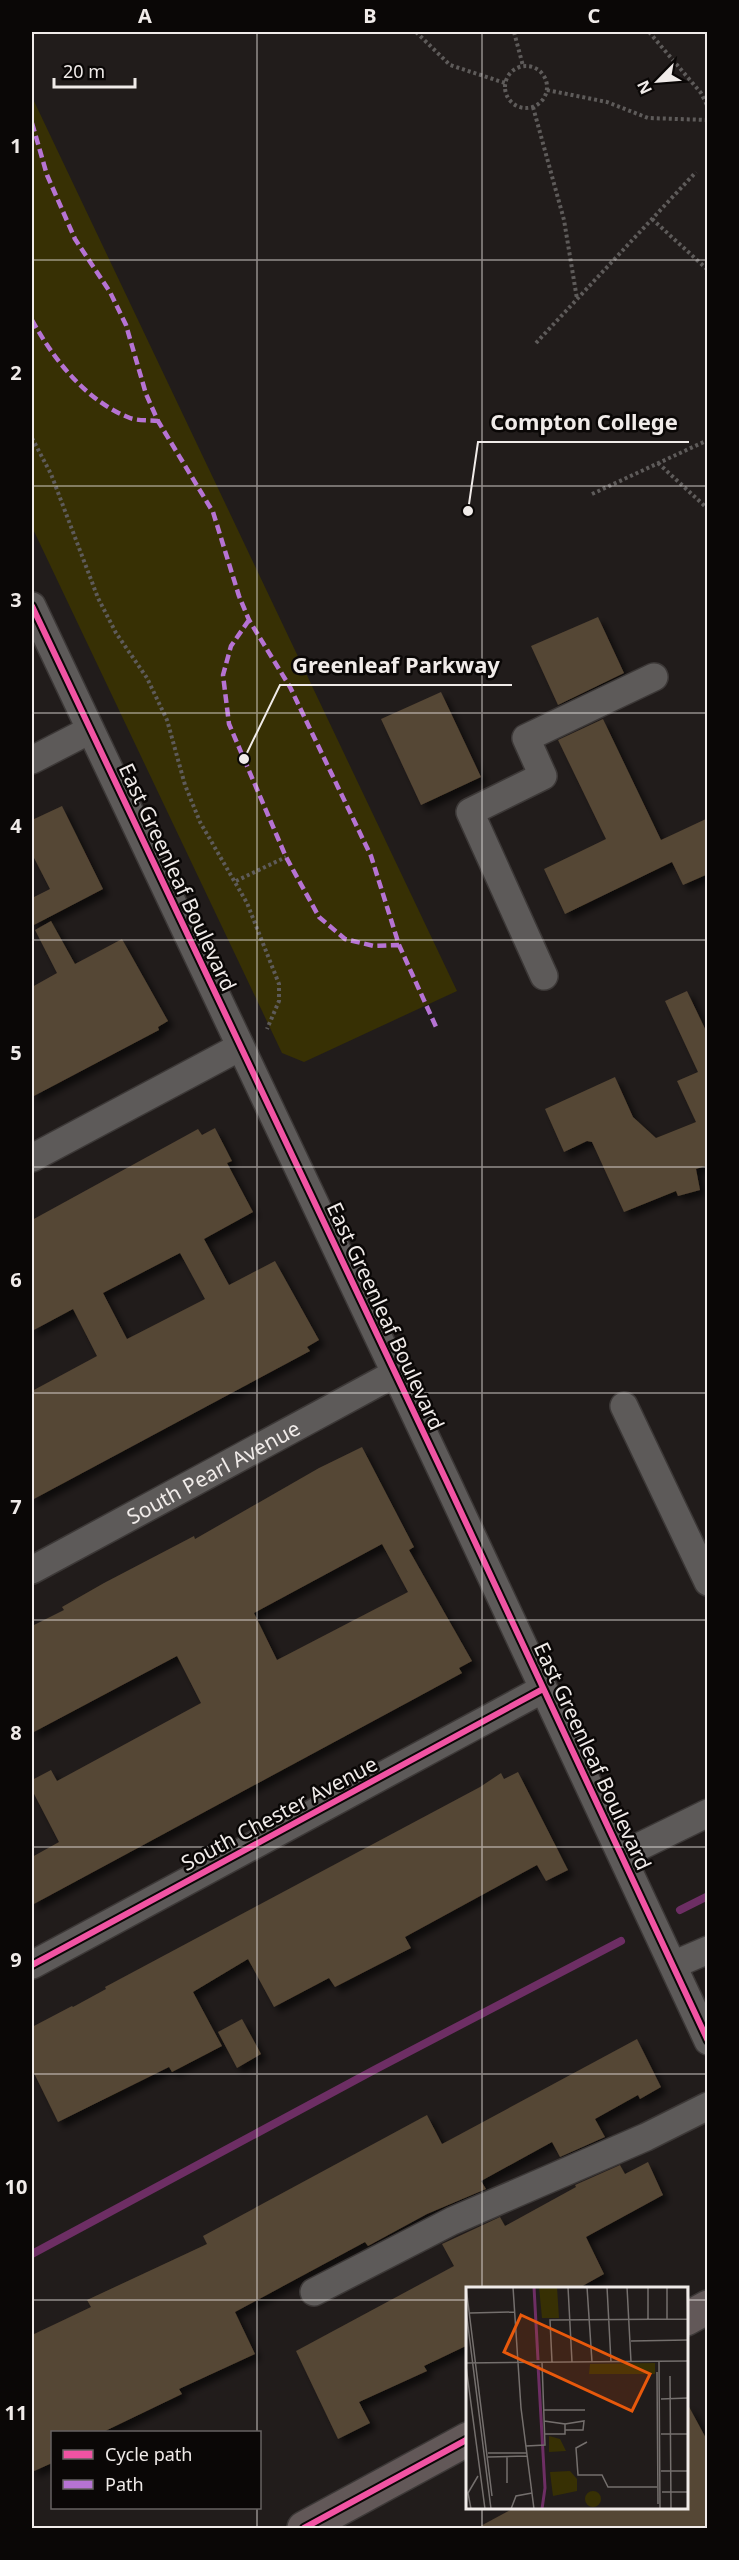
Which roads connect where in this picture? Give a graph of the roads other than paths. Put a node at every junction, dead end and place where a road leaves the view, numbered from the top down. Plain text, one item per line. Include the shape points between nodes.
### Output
1 (32, 606) edge
2 (654, 677) dead end
3 (90, 730) junction
4 (32, 760) edge
5 (544, 976) dead end
6 (240, 1047) junction
7 (32, 1158) edge
8 (394, 1374) junction
9 (624, 1406) dead end
10 (32, 1570) edge
11 (708, 1582) edge
12 (543, 1689) junction
13 (708, 1813) edge
14 (622, 1855) junction
15 (708, 1950) edge
16 (32, 1965) edge
17 (673, 1965) junction
18 (708, 2041) edge
19 (708, 2106) edge
20 (314, 2292) dead end
21 (708, 2307) edge
22 (688, 2318) edge
23 (466, 2440) edge
24 (304, 2529) edge

1 - 3 street, East Greenleaf Boulevard
2 - 5 street via 526,738 543,776 470,812
3 - 4 street
3 - 6 street, East Greenleaf Boulevard
6 - 7 street
6 - 8 street, East Greenleaf Boulevard
8 - 10 street, South Pearl Avenue
8 - 12 street, East Greenleaf Boulevard
9 - 11 street
12 - 14 street, East Greenleaf Boulevard
12 - 16 street, South Chester Avenue
13 - 14 street
14 - 17 street, East Greenleaf Boulevard
15 - 17 street
17 - 18 street, East Greenleaf Boulevard
19 - 20 street via 452,2222
21 - 22 main road
23 - 24 main road

